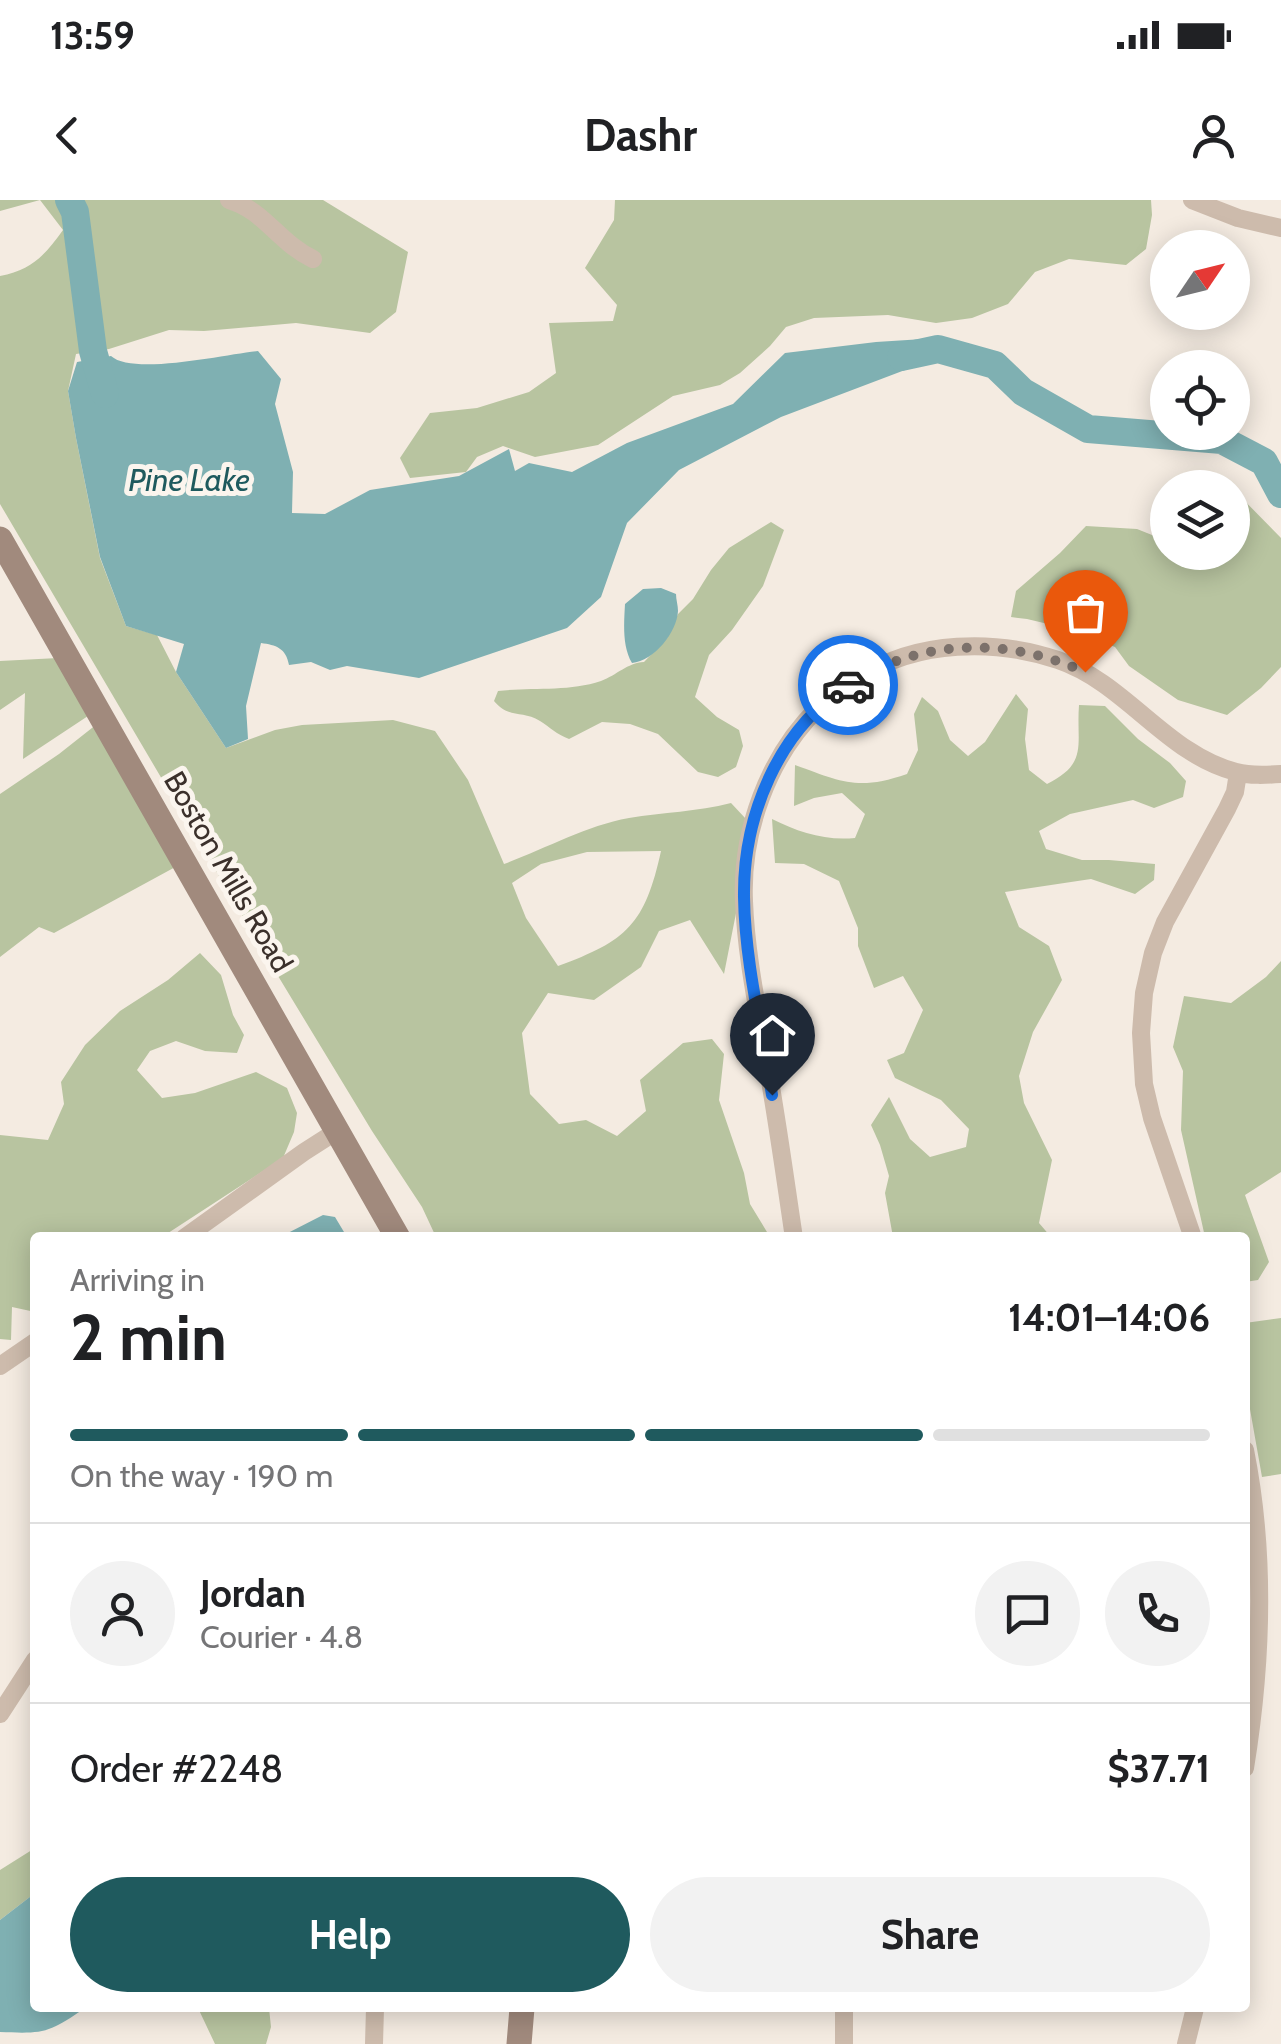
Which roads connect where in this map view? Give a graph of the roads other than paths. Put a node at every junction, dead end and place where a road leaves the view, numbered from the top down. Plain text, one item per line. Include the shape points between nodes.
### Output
1 (229, 200) edge
2 (1192, 200) edge
3 (1281, 228) edge
4 (313, 260) dead end
5 (0, 539) edge
6 (1238, 773) junction
7 (1281, 774) edge
8 (339, 1133) junction
9 (192, 1232) edge
10 (395, 1232) edge
11 (793, 1232) edge
12 (1191, 1232) edge
13 (30, 1345) edge
14 (0, 1366) edge
15 (1250, 1491) edge
16 (30, 1668) edge
17 (0, 1714) edge
18 (1250, 1731) edge
19 (375, 2012) edge
20 (522, 2012) edge
21 (844, 2012) edge
22 (1194, 2012) edge
23 (374, 2044) edge
24 (519, 2044) edge
25 (844, 2044) edge
26 (1186, 2044) edge

1 - 4 street via 252,209
2 - 3 street
5 - 8 street, Boston Mills Road
6 - 7 street
6 - 11 street via 1172,740 1085,672 996,647 899,659 818,708 793,737 760,801 744,899
6 - 12 street via 1227,809 1165,922 1144,993 1144,1084
8 - 9 street
8 - 10 street, Boston Mills Road
13 - 14 street
15 - 18 street via 1259,1622
16 - 17 street
19 - 23 street
20 - 24 street
21 - 25 street
22 - 26 street

